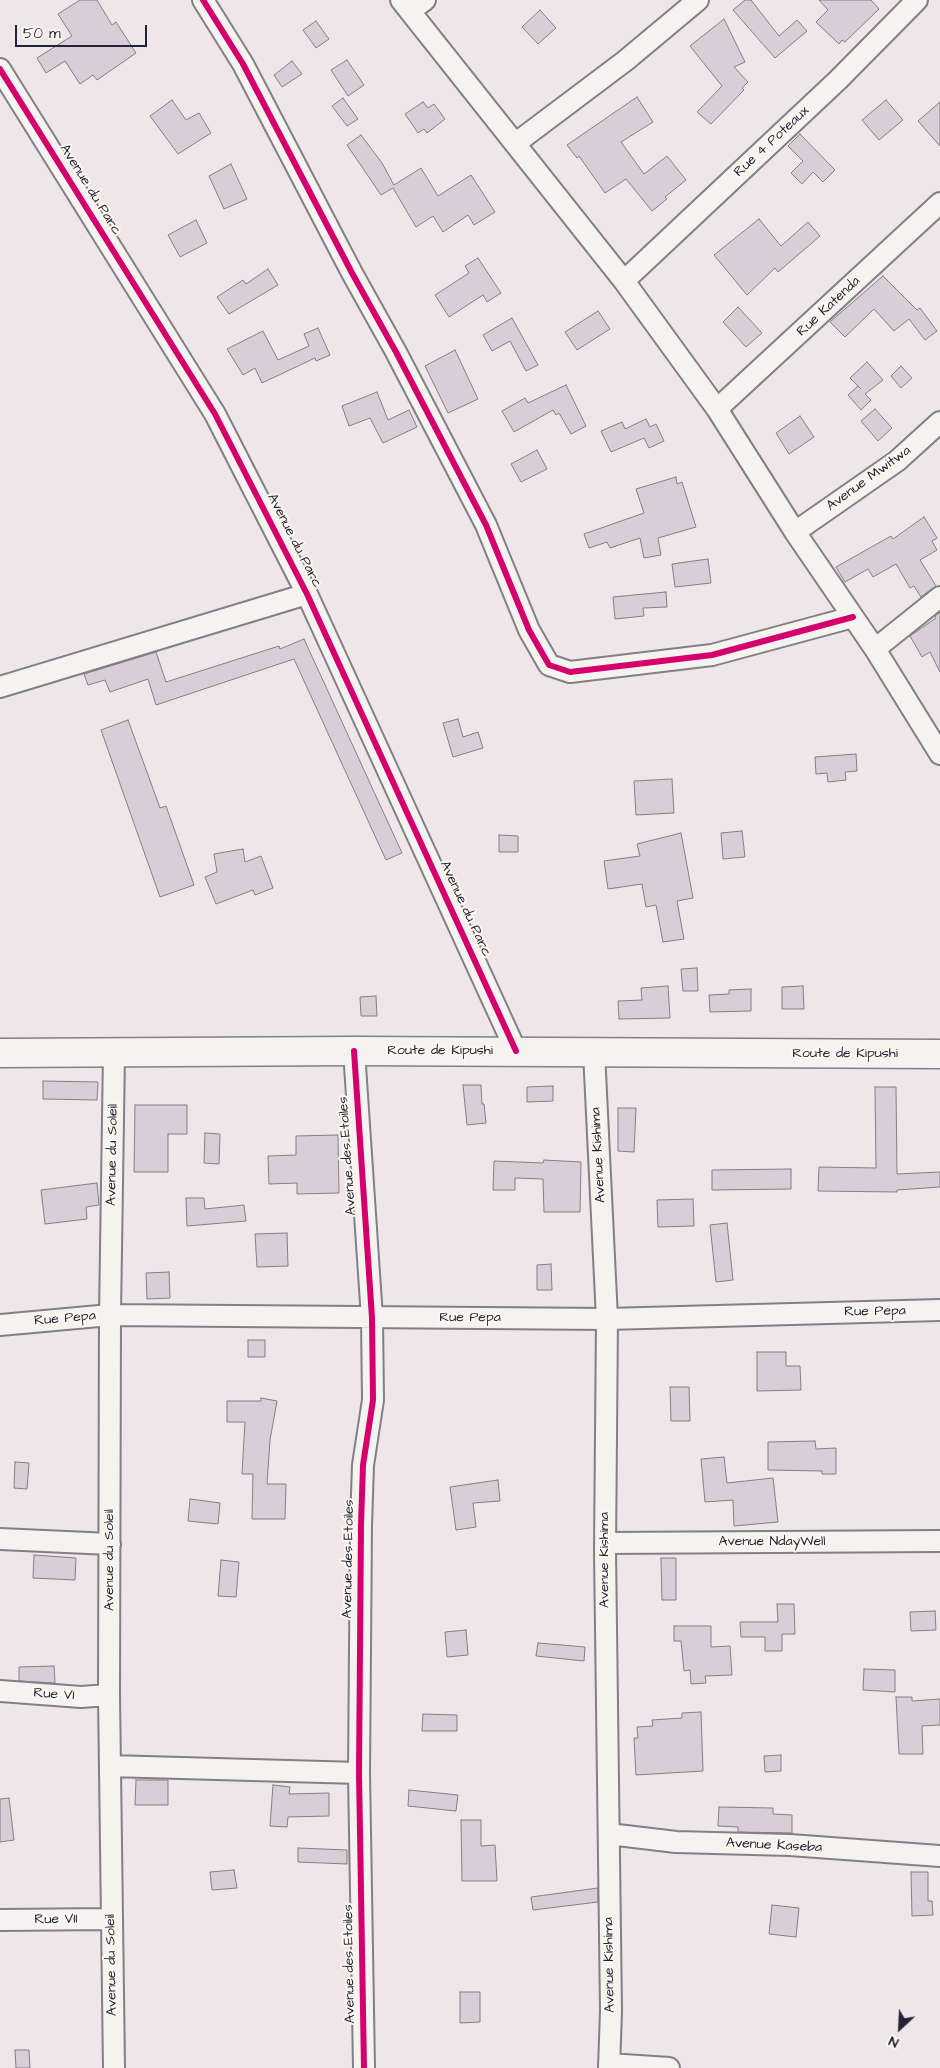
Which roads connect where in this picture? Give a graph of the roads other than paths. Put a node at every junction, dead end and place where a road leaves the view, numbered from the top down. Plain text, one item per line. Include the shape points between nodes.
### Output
1 (203, 0) edge
2 (698, 0) edge
3 (917, 0) edge
4 (412, 4) edge
5 (0, 69) edge
6 (516, 143) junction
7 (940, 203) edge
8 (624, 281) junction
9 (717, 409) junction
10 (940, 422) edge
11 (795, 532) junction
12 (307, 594) junction
13 (940, 597) edge
14 (853, 617) junction
15 (875, 649) junction
16 (0, 687) edge
17 (937, 744) edge
18 (354, 1051) junction
19 (516, 1051) junction
20 (594, 1052) junction
21 (0, 1053) edge
22 (114, 1053) junction
23 (940, 1054) edge
24 (940, 1310) edge
25 (110, 1315) junction
26 (372, 1318) junction
27 (607, 1319) junction
28 (0, 1325) edge
29 (0, 1539) edge
30 (940, 1541) edge
31 (605, 1543) junction
32 (110, 1544) junction
33 (0, 1691) edge
34 (109, 1695) junction
35 (110, 1766) junction
36 (359, 1773) junction
37 (608, 1834) junction
38 (940, 1856) edge
39 (112, 1919) junction
40 (0, 1920) edge
41 (609, 2066) edge
42 (114, 2068) edge
43 (364, 2068) edge
44 (669, 2068) edge

1 - 14 street via 243,64 396,352 486,525 529,630 549,665 570,672 712,655
2 - 6 street
3 - 8 street, Rue 4 Poteaux via 838,80
4 - 6 street
5 - 12 street, Avenue du Parc via 215,414
6 - 8 street
7 - 9 street, Rue Katenda
8 - 9 street
9 - 11 street
10 - 11 street, Avenue Mwitwa via 896,461
11 - 14 street
12 - 16 street
12 - 19 street, Avenue du Parc
13 - 15 street
14 - 15 street
15 - 17 street
18 - 19 main road, Route de Kipushi
18 - 22 main road, Route de Kipushi
18 - 26 street, Avenue des Etoiles
19 - 20 main road, Route de Kipushi
20 - 23 main road, Route de Kipushi
20 - 27 street, Avenue Kishima
21 - 22 main road, Route de Kipushi
22 - 25 street, Avenue du Soleil
24 - 27 street, Rue Pepa
25 - 26 street, Rue Pepa
25 - 28 street, Rue Pepa
25 - 32 street, Avenue du Soleil
26 - 27 street, Rue Pepa
26 - 36 street, Avenue des Etoiles via 373,1400 363,1465 361,1525
27 - 31 street, Avenue Kishima
29 - 32 street
30 - 31 street, Avenue NdayWell
31 - 37 street, Avenue Kishima
32 - 34 street, Avenue du Soleil
33 - 34 street, Rue VI via 81,1697
34 - 35 street, Avenue du Soleil
35 - 36 street
35 - 39 street, Avenue du Soleil
36 - 43 street, Avenue des Etoiles
37 - 38 street, Avenue Kaseba via 676,1842
37 - 41 street, Avenue Kishima
39 - 40 street, Rue VII
39 - 42 street, Avenue du Soleil
41 - 44 street

